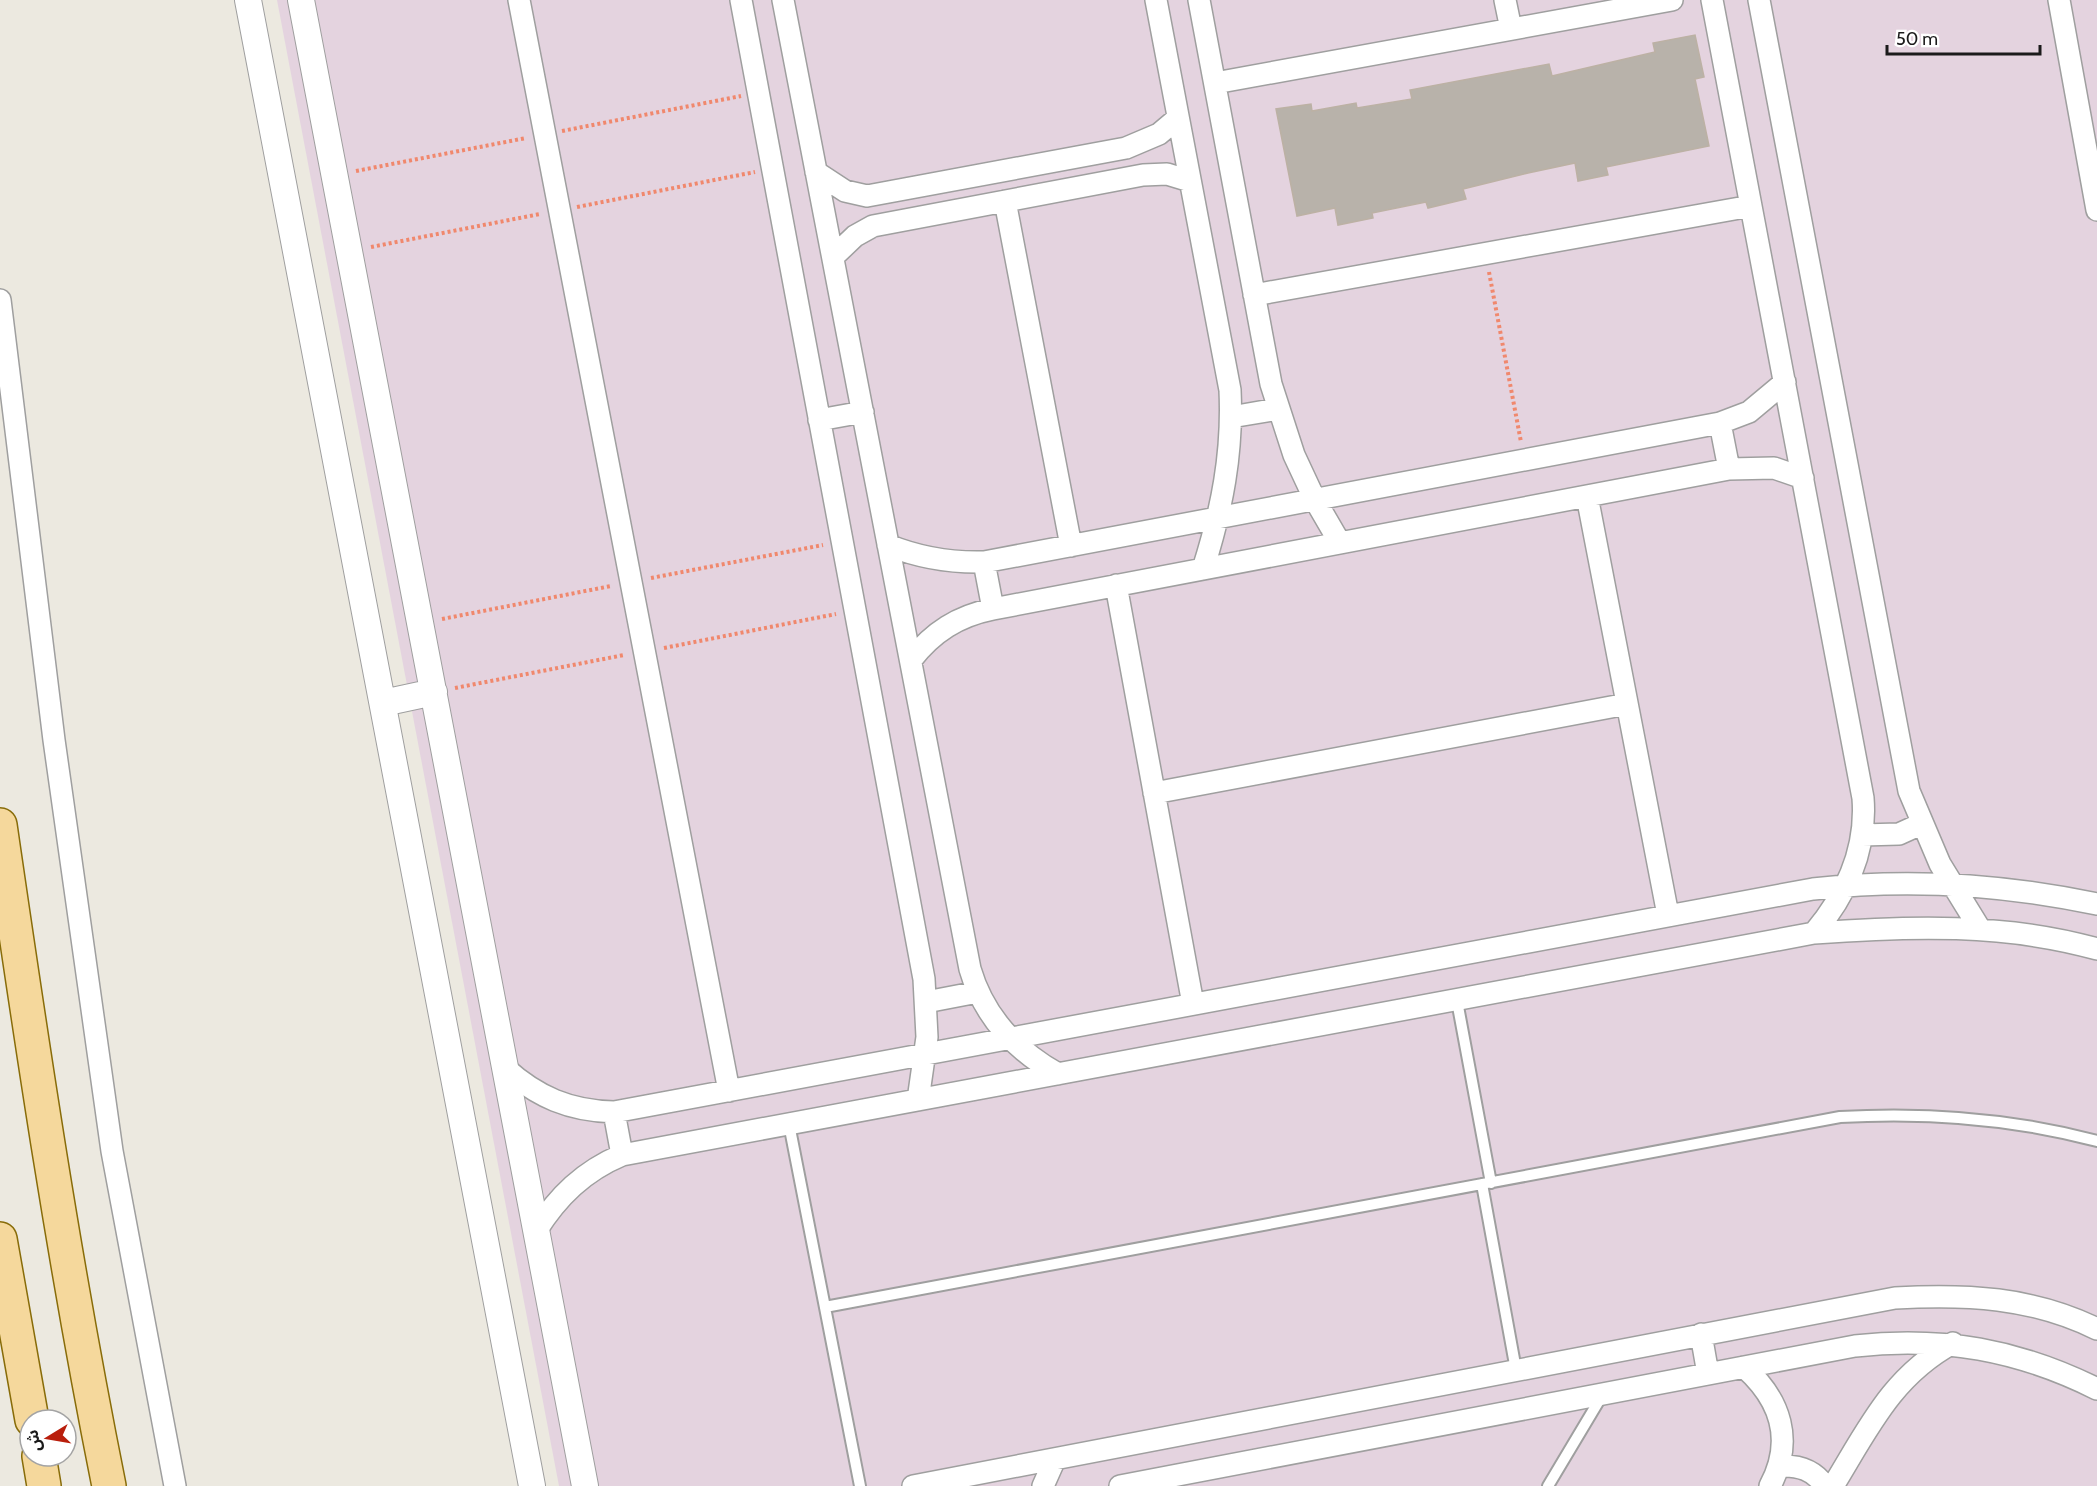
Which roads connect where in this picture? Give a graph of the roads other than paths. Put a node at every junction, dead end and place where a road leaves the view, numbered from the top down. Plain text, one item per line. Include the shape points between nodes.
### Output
1 (248, 0) edge
2 (301, 0) edge
3 (519, 0) edge
4 (741, 0) edge
5 (783, 0) edge
6 (1156, 0) edge
7 (1199, 0) edge
8 (1505, 0) edge
9 (1672, 0) edge
10 (1712, 0) edge
11 (1759, 0) edge
12 (2060, 0) edge
13 (1511, 29) junction
14 (1215, 83) junction
15 (1178, 118) junction
16 (1126, 148) junction
17 (816, 172) junction
18 (1132, 176) junction
19 (1190, 181) junction
20 (867, 196) junction
21 (1005, 201) junction
22 (1751, 206) junction
23 (2097, 210) edge
24 (873, 226) junction
25 (833, 257) junction
26 (1254, 295) junction
27 (0, 300) edge
28 (1785, 382) junction
29 (1278, 409) junction
30 (863, 412) junction
31 (1231, 417) junction
32 (819, 420) junction
33 (1720, 423) junction
34 (1729, 469) junction
35 (1803, 478) junction
36 (1587, 496) junction
37 (1315, 500) junction
38 (1219, 518) junction
39 (1340, 543) junction
40 (888, 545) junction
41 (1071, 546) junction
42 (984, 562) junction
43 (1203, 569) junction
44 (1116, 585) junction
45 (993, 609) junction
46 (910, 660) junction
47 (434, 692) junction
48 (383, 703) junction
49 (1627, 704) junction
50 (1154, 793) junction
51 (1922, 824) junction
52 (0, 825) edge
53 (1862, 835) junction
54 (1951, 884) junction
55 (1845, 885) junction
56 (2097, 904) edge
57 (1668, 915) junction
58 (1980, 929) junction
59 (1814, 933) junction
60 (2097, 949) edge
61 (978, 992) junction
62 (1457, 1001) junction
63 (926, 1002) junction
64 (1193, 1004) junction
65 (1009, 1038) junction
66 (926, 1054) junction
67 (505, 1068) junction
68 (1058, 1074) junction
69 (729, 1091) junction
70 (918, 1101) junction
71 (614, 1112) junction
72 (789, 1124) junction
73 (2097, 1141) edge
74 (622, 1155) junction
75 (1487, 1183) junction
76 (536, 1231) junction
77 (0, 1239) edge
78 (825, 1307) junction
79 (2097, 1329) edge
80 (1701, 1334) junction
81 (1953, 1343) junction
82 (1744, 1367) junction
83 (1516, 1370) junction
84 (1708, 1374) junction
85 (2097, 1389) edge
86 (1604, 1394) junction
87 (30, 1408) edge
88 (1055, 1459) junction
89 (1780, 1466) junction
90 (41, 1468) edge
91 (45, 1486) edge
92 (109, 1486) edge
93 (175, 1486) edge
94 (532, 1486) edge
95 (585, 1486) edge
96 (860, 1486) edge
97 (914, 1486) edge
98 (1042, 1486) edge
99 (1120, 1486) edge
100 (1548, 1486) edge
101 (1770, 1486) edge
102 (1825, 1486) edge
103 (1833, 1486) edge

1 - 48 street
2 - 47 street
3 - 69 street
4 - 32 street
5 - 17 street
6 - 15 street
7 - 14 street
8 - 13 street
9 - 13 street
10 - 22 street
11 - 51 street via 1909,792
12 - 23 street
13 - 14 street
14 - 26 street
15 - 16 street via 1160,134
15 - 19 street
16 - 18 street
16 - 20 street
17 - 20 street via 845,190
17 - 25 street
18 - 19 street via 1167,174
18 - 21 street
19 - 31 street via 1230,390
20 - 24 street
21 - 24 street
21 - 41 street
22 - 26 street
22 - 28 street
24 - 25 street via 855,236
25 - 30 street
26 - 29 street
27 - 93 street via 54,740 112,1151
28 - 33 street via 1749,412
28 - 35 street
29 - 31 street
29 - 37 street
30 - 32 street
30 - 40 street
31 - 38 street via 1228,468
32 - 63 street
33 - 34 street
33 - 37 street
34 - 35 street via 1774,468
34 - 36 street
35 - 53 street via 1863,798
36 - 39 street
36 - 49 street
37 - 38 street
37 - 39 street
38 - 41 street
38 - 43 street
39 - 43 street
40 - 42 street via 935,560
40 - 46 street
41 - 42 street
42 - 45 street
43 - 44 street
44 - 45 street
44 - 50 street
45 - 46 street via 946,626
46 - 61 street via 970,969
47 - 48 street
47 - 67 street
48 - 94 street
49 - 50 street
49 - 57 street
50 - 64 street
51 - 53 street via 1899,834
51 - 54 street
52 - 92 main road via 47,1142
53 - 55 street
54 - 55 street
54 - 56 street via 2008,888
54 - 58 street
55 - 57 street
55 - 59 street via 1837,903
57 - 64 street
58 - 59 street via 1926,927
58 - 60 street
59 - 62 street
61 - 63 street
61 - 65 street
62 - 68 street
62 - 75 lane
63 - 66 street
64 - 65 street
65 - 66 street
65 - 68 street via 1023,1053
66 - 69 street
66 - 70 street
67 - 71 street via 555,1102 594,1112
67 - 76 street
68 - 70 street
69 - 71 street
70 - 72 street
71 - 74 street
72 - 74 street
72 - 78 lane
73 - 75 lane via 2004,1121 1950,1115 1851,1117
74 - 76 street via 579,1179 555,1203
75 - 78 lane
75 - 83 lane
76 - 95 street
77 - 87 main road
78 - 96 lane
79 - 80 street via 2031,1304 1963,1295 1895,1298
80 - 83 street
80 - 84 street
81 - 82 street via 1855,1346
81 - 85 street via 2027,1359
81 - 103 street via 1919,1364 1890,1394
82 - 84 street
82 - 89 street via 1762,1386 1776,1411 1781,1429
83 - 88 street
84 - 86 street
86 - 99 street
86 - 100 lane
88 - 97 street
88 - 98 street
89 - 101 street
89 - 102 street via 1804,1469 1815,1474
90 - 91 main road

